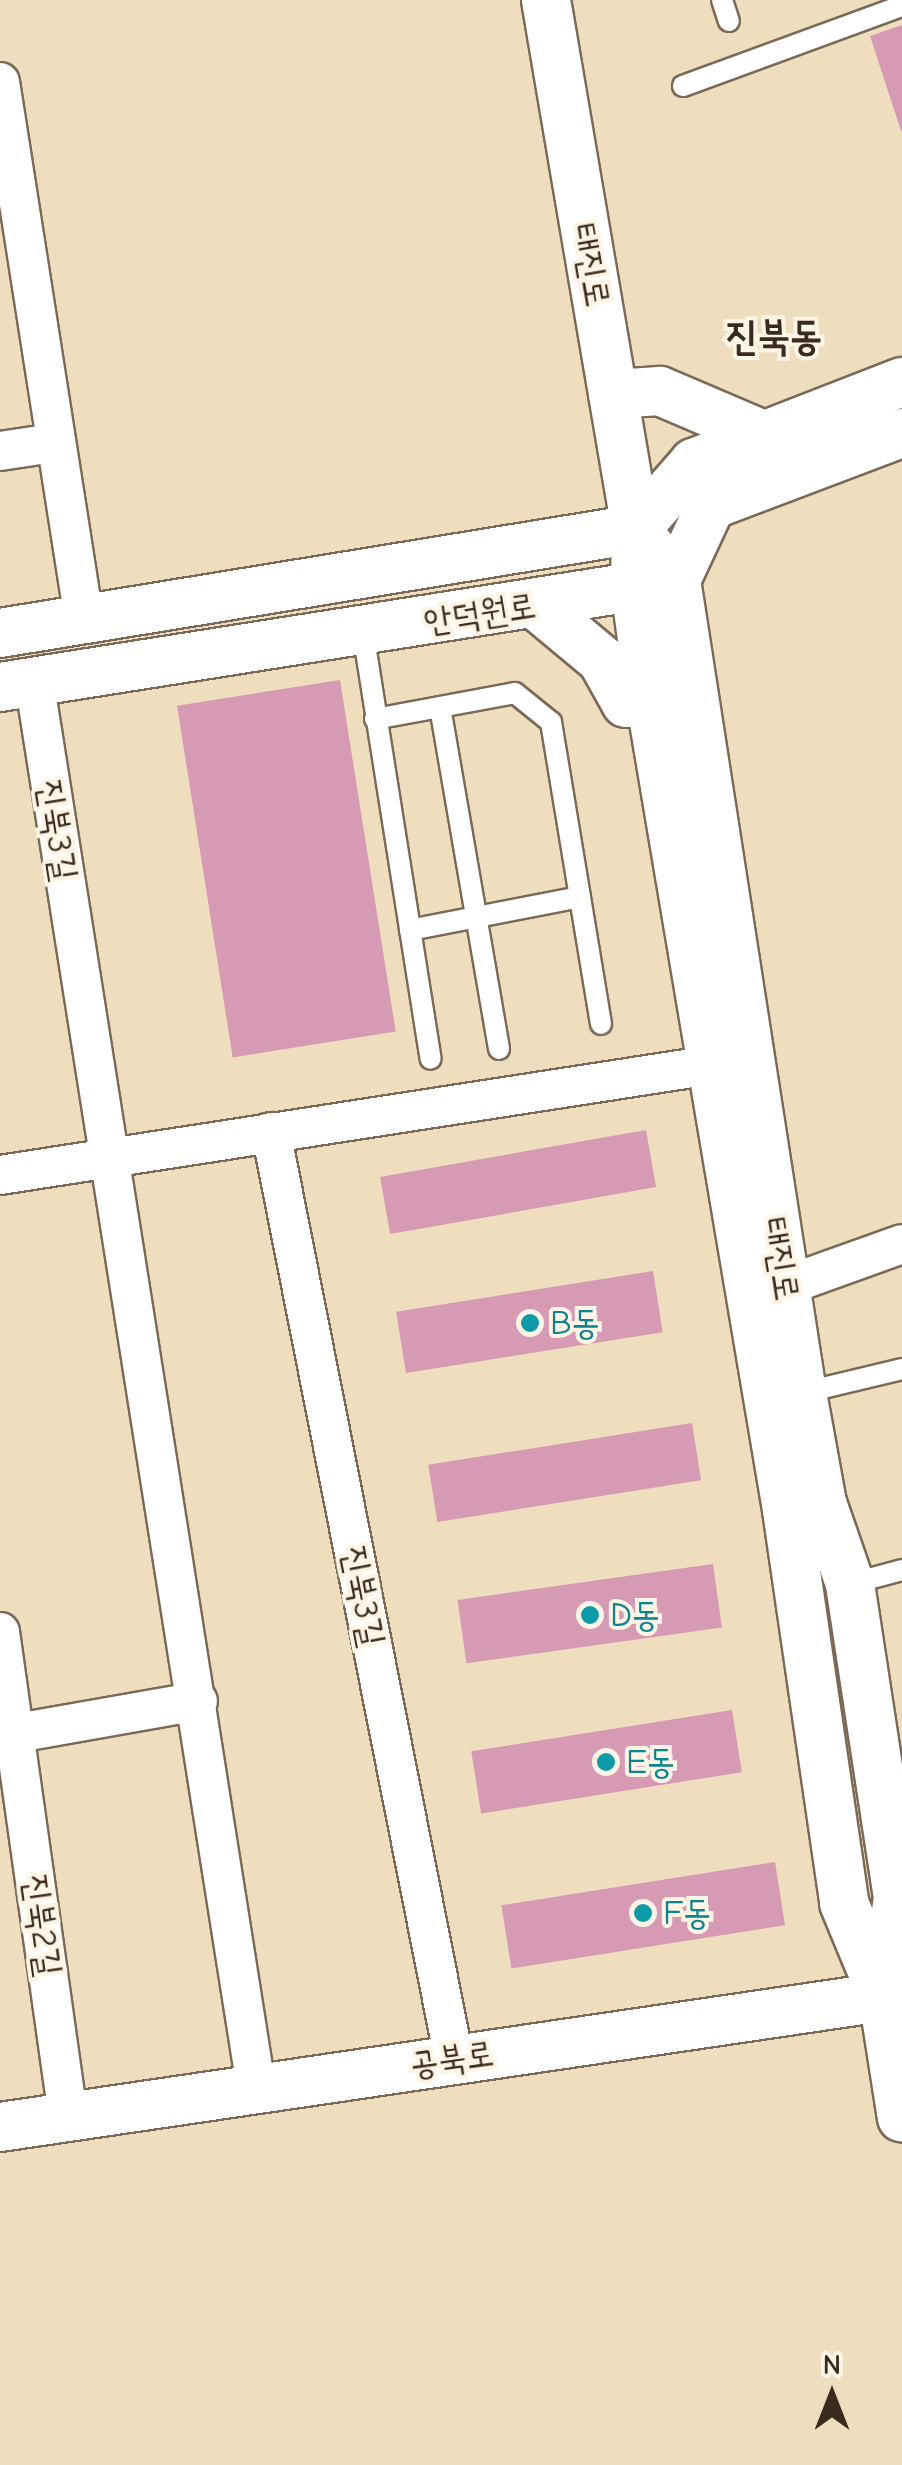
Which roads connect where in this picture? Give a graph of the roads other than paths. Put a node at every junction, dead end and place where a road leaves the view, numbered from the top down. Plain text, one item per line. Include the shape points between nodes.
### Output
1 (546, 0) edge
2 (902, 6) edge
3 (0, 82) edge
4 (683, 86) dead end
5 (8, 194) edge
6 (902, 382) edge
7 (614, 394) junction
8 (902, 433) edge
9 (763, 436) junction
10 (53, 443) junction
11 (0, 451) edge
12 (636, 530) junction
13 (655, 584) junction
14 (536, 606) junction
15 (84, 619) junction
16 (364, 632) junction
17 (0, 633) edge
18 (17, 684) edge
19 (650, 698) junction
20 (440, 707) junction
21 (375, 719) junction
22 (580, 897) junction
23 (476, 917) junction
24 (410, 930) junction
25 (601, 1024) dead end
26 (499, 1049) dead end
27 (431, 1060) dead end
28 (711, 1065) junction
29 (271, 1132) junction
30 (108, 1158) junction
31 (0, 1175) edge
32 (902, 1244) edge
33 (785, 1286) junction
34 (902, 1369) edge
35 (802, 1393) junction
36 (902, 1570) edge
37 (850, 1584) junction
38 (0, 1632) edge
39 (198, 1701) junction
40 (8, 1734) edge
41 (893, 1993) edge
42 (454, 2059) junction
43 (256, 2086) junction
44 (68, 2118) junction
45 (902, 2118) edge
46 (0, 2127) edge

1 - 7 street, 태진로
2 - 4 lane
3 - 5 street
5 - 10 street
6 - 9 street
7 - 9 street via 660,391
7 - 12 street, 태진로
8 - 13 street via 711,505
9 - 12 street via 694,463
10 - 11 street
10 - 15 street
12 - 13 street, 태진로
12 - 15 street, 안덕원로
13 - 14 street, 안덕원로
13 - 19 street, 태진로
13 - 33 street, 태진로
14 - 16 street, 안덕원로
14 - 19 street via 602,660 626,702
15 - 17 street, 안덕원로
16 - 18 street, 안덕원로
16 - 21 lane
18 - 30 street, 진북3길
19 - 28 street, 태진로
20 - 21 lane
20 - 22 lane via 515,694 550,722
20 - 23 lane
21 - 24 lane
22 - 23 lane
22 - 25 lane
23 - 24 lane
23 - 26 lane
24 - 27 lane
28 - 29 street
28 - 41 street, 태진로 via 787,1510 844,1903
29 - 30 street
29 - 42 street, 진북3길
30 - 31 street
30 - 39 street, 진북3길
32 - 33 street
33 - 35 street, 태진로
34 - 35 lane
35 - 37 street, 태진로 via 822,1503
36 - 37 lane
37 - 41 street, 태진로 via 898,1898
38 - 40 street, 진북2길
39 - 40 street
39 - 43 street, 진북3길
40 - 44 street, 진북2길
41 - 42 street, 공북로
41 - 45 street, 태진로
42 - 43 street, 공북로
43 - 44 street, 공북로
44 - 46 street, 공북로

